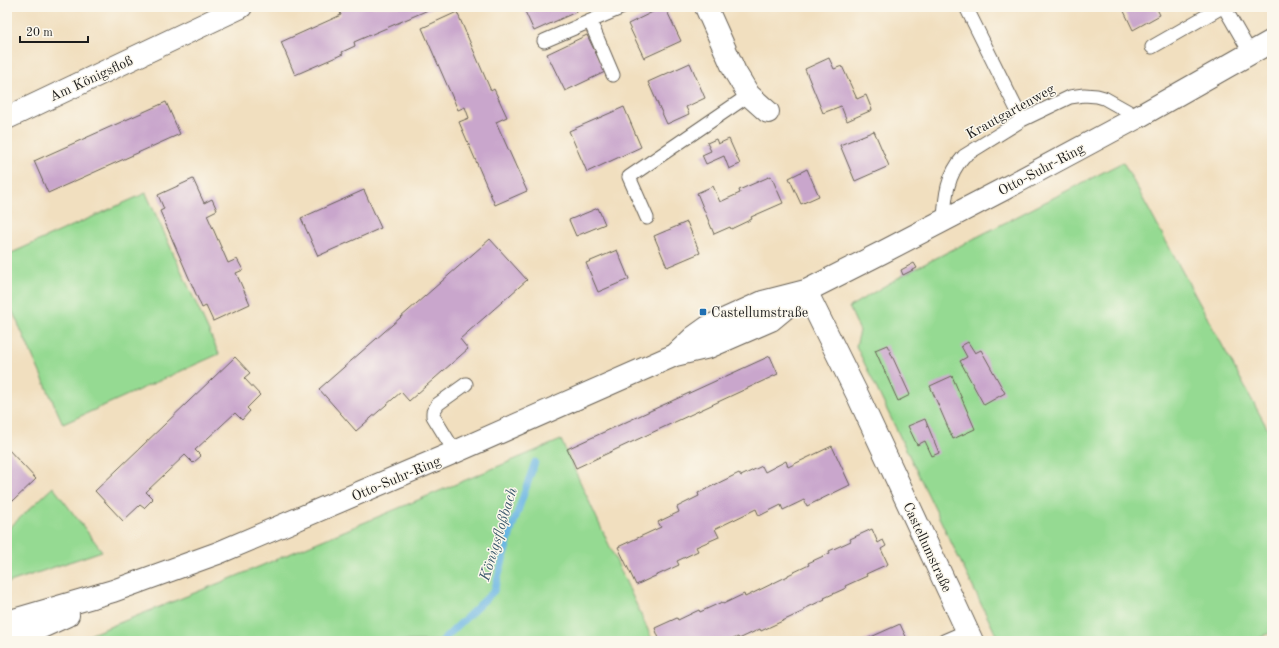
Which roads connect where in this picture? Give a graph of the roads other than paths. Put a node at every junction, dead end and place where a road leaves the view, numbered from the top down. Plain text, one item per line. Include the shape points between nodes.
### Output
1 (241, 7) edge
2 (623, 7) edge
3 (706, 7) edge
4 (1223, 7) edge
5 (967, 9) dead end
6 (590, 21) junction
7 (544, 41) dead end
8 (1272, 41) edge
9 (1152, 47) dead end
10 (1251, 54) junction
11 (614, 75) dead end
12 (749, 95) junction
13 (768, 112) dead end
14 (1138, 117) junction
15 (7, 118) edge
16 (1022, 120) junction
17 (647, 218) dead end
18 (944, 221) junction
19 (806, 290) junction
20 (466, 384) dead end
21 (455, 452) junction
22 (113, 591) junction
23 (7, 622) edge
24 (969, 636) edge
25 (12, 641) edge
26 (944, 641) edge

1 - 15 street, Am Königsfloß
2 - 6 lane
3 - 12 street via 735,72
4 - 9 lane
4 - 10 lane
5 - 16 lane
6 - 7 lane
6 - 11 lane
8 - 10 street, Otto-Suhr-Ring
10 - 14 street, Otto-Suhr-Ring
12 - 13 street
12 - 17 lane via 629,177
14 - 16 lane, Krautgartenweg via 1104,98 1084,95 1070,97
14 - 18 street, Otto-Suhr-Ring
16 - 18 lane, Krautgartenweg via 964,156 957,164 945,196
18 - 19 street, Otto-Suhr-Ring
19 - 21 street, Otto-Suhr-Ring via 771,320 709,347 675,355
19 - 24 street, Castellumstraße
20 - 21 lane via 438,404 433,412
21 - 22 street, Otto-Suhr-Ring via 218,553
22 - 23 street, Otto-Suhr-Ring
22 - 25 street, Otto-Suhr-Ring
24 - 26 lane, Castellumstraße

